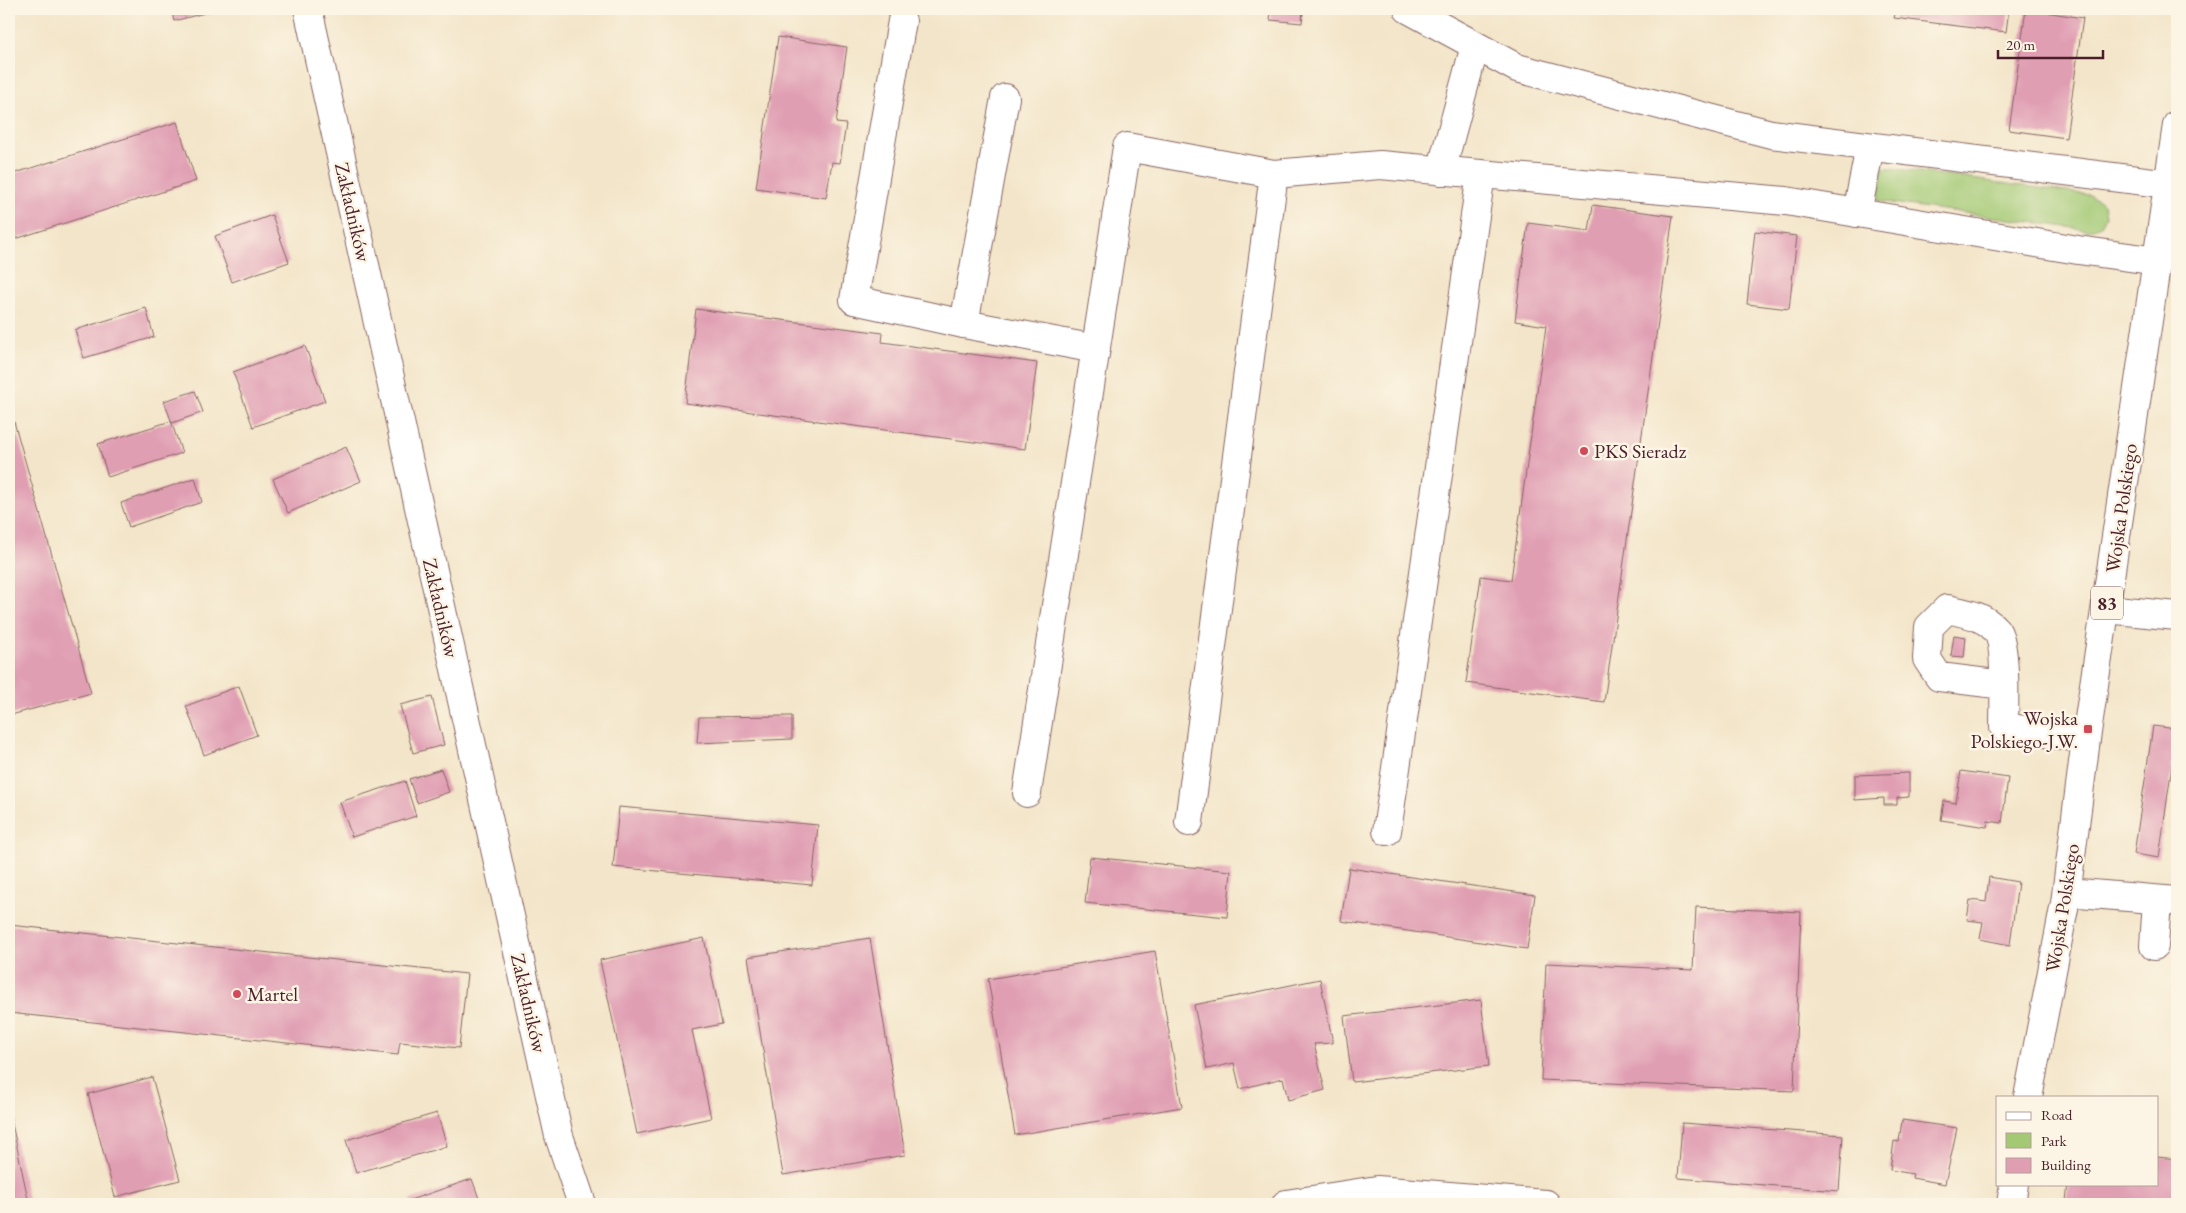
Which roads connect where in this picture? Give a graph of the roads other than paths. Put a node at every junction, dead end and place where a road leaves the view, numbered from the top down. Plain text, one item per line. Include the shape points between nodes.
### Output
1 (308, 9) edge
2 (1408, 9) edge
3 (902, 21) dead end
4 (1475, 46) junction
5 (1005, 98) dead end
6 (2177, 125) edge
7 (1870, 147) junction
8 (1441, 170) junction
9 (1274, 174) junction
10 (1481, 174) junction
11 (2169, 184) junction
12 (1857, 213) junction
13 (2158, 261) junction
14 (964, 324) junction
15 (1096, 349) junction
16 (2106, 609) junction
17 (2177, 616) edge
18 (2004, 686) dead end
19 (2086, 739) junction
20 (1027, 793) dead end
21 (1188, 822) dead end
22 (1388, 831) dead end
23 (2067, 892) junction
24 (2167, 900) edge
25 (2154, 946) dead end
26 (2028, 1096) edge
27 (2014, 1186) edge
28 (582, 1204) edge
29 (1286, 1204) edge
30 (1546, 1204) edge
31 (2010, 1204) edge

1 - 28 street, Zakładników via 559,1136
2 - 4 street
3 - 14 street via 854,300
4 - 7 street via 1517,68 1762,132
4 - 8 street
5 - 14 street
6 - 11 street, Wojska Polskiego / 83
7 - 11 street
7 - 12 street
8 - 9 street via 1380,165
8 - 10 street
9 - 15 street via 1128,147
9 - 21 street
10 - 12 street via 1786,201
10 - 22 street
11 - 13 street, Wojska Polskiego / 83
12 - 13 street
13 - 16 street, Wojska Polskiego / 83
14 - 15 street
15 - 20 street
16 - 17 street
16 - 19 street, Wojska Polskiego / 83
18 - 19 street via 2004,727
19 - 23 street, Wojska Polskiego / 83
23 - 24 street
23 - 26 street, Wojska Polskiego / 83
24 - 25 street
27 - 31 street
29 - 30 street via 1377,1190

